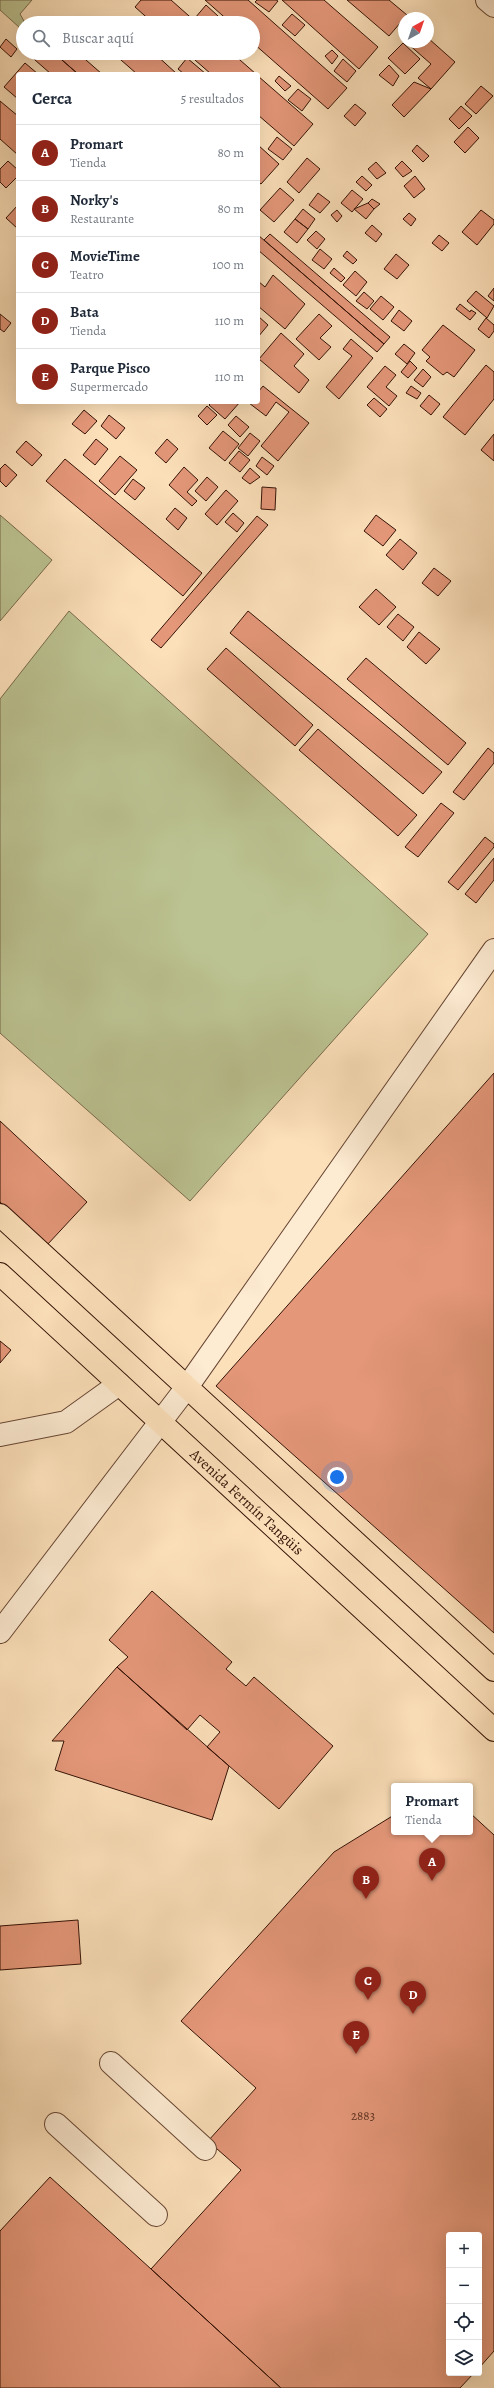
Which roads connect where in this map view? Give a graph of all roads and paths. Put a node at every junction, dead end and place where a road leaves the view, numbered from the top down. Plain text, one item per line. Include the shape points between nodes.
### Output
1 (488, 0) edge
2 (494, 6) edge
3 (494, 950) edge
4 (0, 1215) edge
5 (0, 1274) edge
6 (119, 1384) junction
7 (187, 1387) junction
8 (160, 1422) junction
9 (0, 1435) edge
10 (0, 1632) edge
11 (494, 1670) edge
12 (494, 1730) edge
13 (111, 2063) dead end
14 (56, 2124) dead end
15 (205, 2149) dead end
16 (156, 2215) dead end

1 - 2 street
3 - 7 street
4 - 7 main road
5 - 6 main road, Avenida Fermín Tangüis
6 - 8 main road, Avenida Fermín Tangüis
6 - 9 street via 66,1422
7 - 8 street
7 - 11 main road
8 - 10 street
8 - 12 main road, Avenida Fermín Tangüis
13 - 15 street
14 - 16 street

